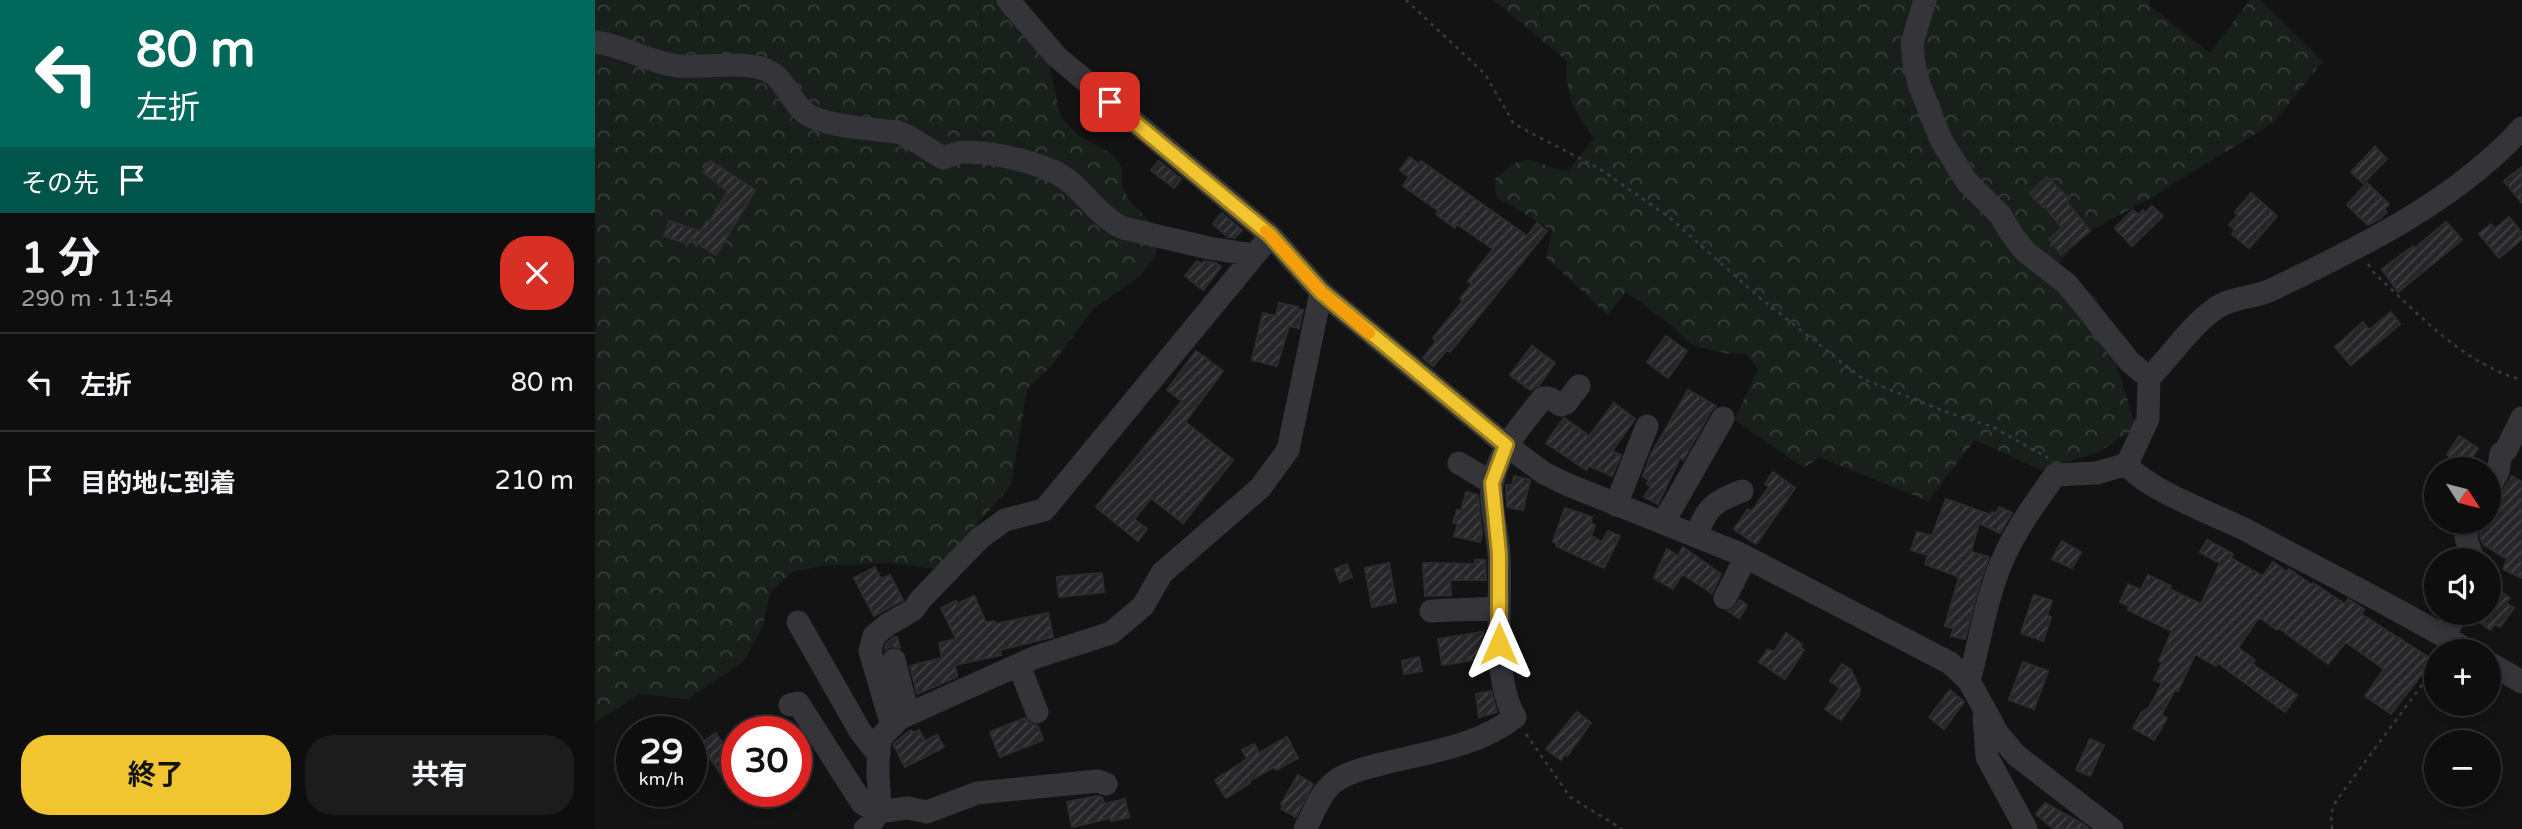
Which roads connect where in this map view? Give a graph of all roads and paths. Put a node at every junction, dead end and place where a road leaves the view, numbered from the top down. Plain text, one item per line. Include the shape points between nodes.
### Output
1 (1008, 0) edge
2 (1406, 0) edge
3 (1925, 0) edge
4 (595, 41) edge
5 (2522, 128) edge
6 (1270, 235) junction
7 (2356, 247) junction
8 (1254, 255) junction
9 (1321, 292) junction
10 (2149, 378) junction
11 (2522, 380) edge
12 (1579, 386) dead end
13 (1723, 418) dead end
14 (2522, 418) edge
15 (1647, 426) dead end
16 (1506, 445) junction
17 (2500, 457) edge
18 (1458, 463) dead end
19 (2127, 464) junction
20 (2055, 475) junction
21 (1492, 483) junction
22 (1741, 491) dead end
23 (1616, 505) junction
24 (1663, 523) junction
25 (1696, 536) junction
26 (1746, 557) junction
27 (1725, 598) dead end
28 (1499, 608) junction
29 (1431, 611) dead end
30 (798, 622) dead end
31 (2450, 625) edge
32 (2444, 636) junction
33 (2449, 639) edge
34 (894, 660) dead end
35 (1019, 665) junction
36 (2501, 670) edge
37 (1969, 681) junction
38 (2424, 682) edge
39 (2522, 682) edge
40 (790, 705) dead end
41 (1984, 710) junction
42 (1037, 712) dead end
43 (1515, 717) junction
44 (900, 720) junction
45 (879, 755) junction
46 (1106, 784) dead end
47 (872, 820) edge
48 (928, 820) edge
49 (1305, 829) edge
50 (1622, 829) edge
51 (2026, 829) edge
52 (2112, 829) edge
53 (2333, 829) edge

1 - 6 street via 1057,57
2 - 20 path via 1485,74 1514,124 1599,169 1670,218 1760,298 1863,379 1993,427 2048,458
3 - 10 street via 1912,43 1914,64 1941,140 1967,182 2001,216 2026,252 2067,284 2129,361
4 - 8 street via 676,66 761,68 779,78 799,106 817,120 898,132 943,158 960,152 986,153 1039,166 1067,180 1110,222 1123,228
5 - 7 street via 2423,211
6 - 8 street
6 - 9 street
7 - 10 street via 2268,291 2216,308
7 - 11 path via 2375,274 2460,351
8 - 44 street via 1044,510 1005,520 980,538 913,610 874,636 870,651
9 - 16 street
9 - 35 street via 1288,450 1260,488 1162,573 1143,606 1111,633
10 - 19 street via 2148,419
12 - 16 street via 1561,405 1543,398
13 - 24 street
14 - 17 street
15 - 23 street
16 - 21 street
16 - 23 street via 1545,473
18 - 21 street
19 - 20 street via 2097,473
19 - 32 street via 2132,472 2179,498
20 - 37 street via 2003,559
21 - 28 street
22 - 25 street via 1717,500 1704,514
23 - 24 street
24 - 25 street
25 - 26 street
26 - 27 street
26 - 37 street via 1931,651
28 - 29 street
28 - 43 street via 1507,704
30 - 45 street via 860,731
31 - 32 street
32 - 33 street
34 - 44 street
35 - 42 street
35 - 44 street
36 - 39 street
37 - 41 street
38 - 53 path via 2336,801 2331,814
40 - 47 street via 798,703
41 - 51 street via 1987,757
41 - 52 street via 2017,756
43 - 49 street via 1460,745 1346,776 1332,784
43 - 50 path via 1570,797
44 - 45 street via 880,738
45 - 47 street via 881,805
46 - 48 street via 1098,781 977,793
47 - 48 street via 908,808

